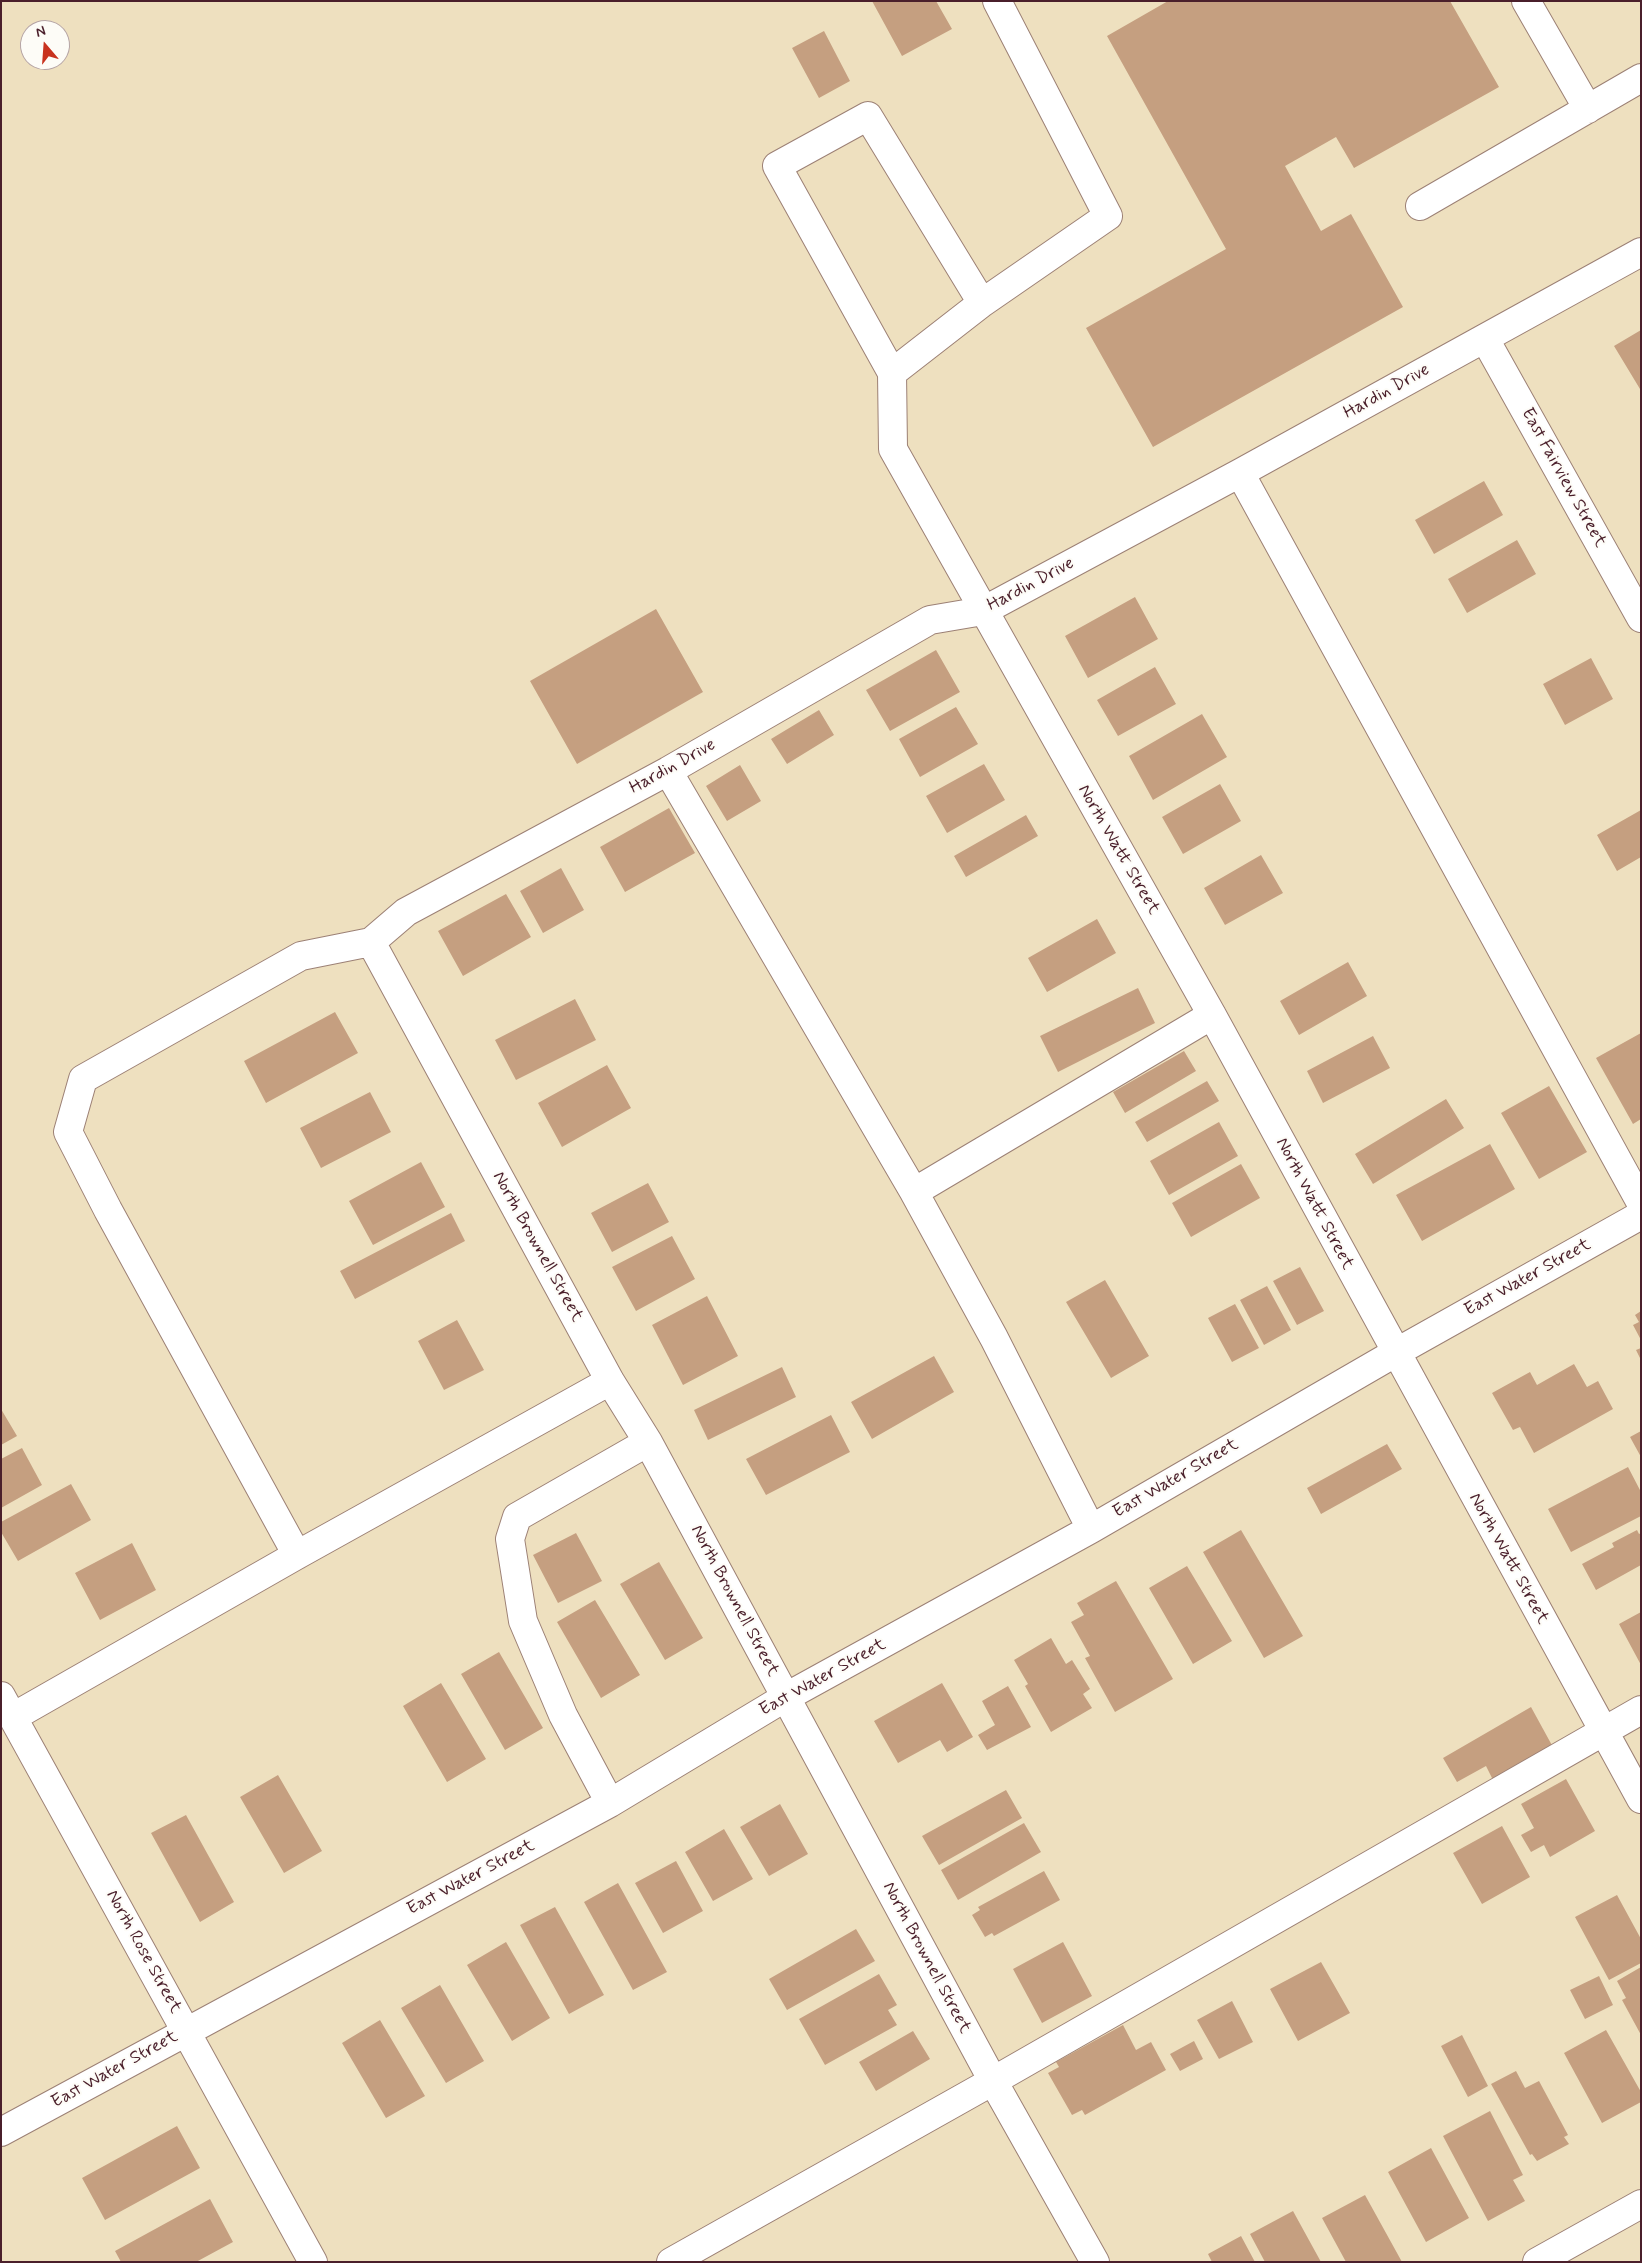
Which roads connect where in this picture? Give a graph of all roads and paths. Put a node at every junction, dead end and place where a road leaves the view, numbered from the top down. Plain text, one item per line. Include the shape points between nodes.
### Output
1 (996, 1) edge
2 (1526, 1) edge
3 (1641, 78) edge
4 (1588, 109) junction
5 (1420, 206) dead end
6 (1641, 252) edge
7 (982, 303) junction
8 (1484, 339) junction
9 (892, 373) junction
10 (1240, 473) junction
11 (983, 611) junction
12 (1641, 618) edge
13 (668, 771) junction
14 (371, 942) junction
15 (1212, 1015) junction
16 (914, 1192) junction
17 (1641, 1203) edge
18 (1641, 1215) edge
19 (1395, 1353) junction
20 (610, 1381) junction
21 (648, 1442) junction
22 (1091, 1529) junction
23 (297, 1555) junction
24 (786, 1697) junction
25 (7, 1706) edge
26 (1641, 1710) edge
27 (1603, 1731) junction
28 (1641, 1799) edge
29 (610, 1803) junction
30 (186, 2031) junction
31 (992, 2081) junction
32 (1, 2132) edge
33 (1641, 2204) edge
34 (313, 2262) edge
35 (671, 2262) edge
36 (1095, 2262) edge
37 (1537, 2262) edge

1 - 7 street via 1108,216
2 - 4 street
3 - 4 street
4 - 5 street
6 - 8 street, Hardin Drive
7 - 9 street
7 - 9 street via 868,116 777,166
8 - 10 street, Hardin Drive
8 - 12 street, East Fairview Street
9 - 11 street, North Watt Street via 893,449
10 - 11 street, Hardin Drive
10 - 17 street
11 - 13 street, Hardin Drive via 930,620
11 - 15 street, North Watt Street
13 - 14 street, Hardin Drive via 406,912
13 - 16 street
14 - 20 street, North Brownell Street
14 - 23 street via 301,956 83,1079 68,1132
15 - 16 street
15 - 19 street, North Watt Street
16 - 22 street via 994,1338
18 - 19 street, East Water Street
19 - 22 street, East Water Street
19 - 27 street, North Watt Street
20 - 21 street, North Brownell Street
20 - 23 street
21 - 24 street, North Brownell Street
21 - 29 street via 517,1517 510,1539 523,1621 563,1715
22 - 24 street, East Water Street
23 - 25 street
24 - 29 street, East Water Street
24 - 31 street, North Brownell Street
25 - 30 street, North Rose Street
26 - 27 street
27 - 28 street, North Watt Street
27 - 31 street
29 - 30 street, East Water Street
30 - 32 street, East Water Street
30 - 34 street, North Rose Street
31 - 35 street
31 - 36 street, North Brownell Street
33 - 37 street

